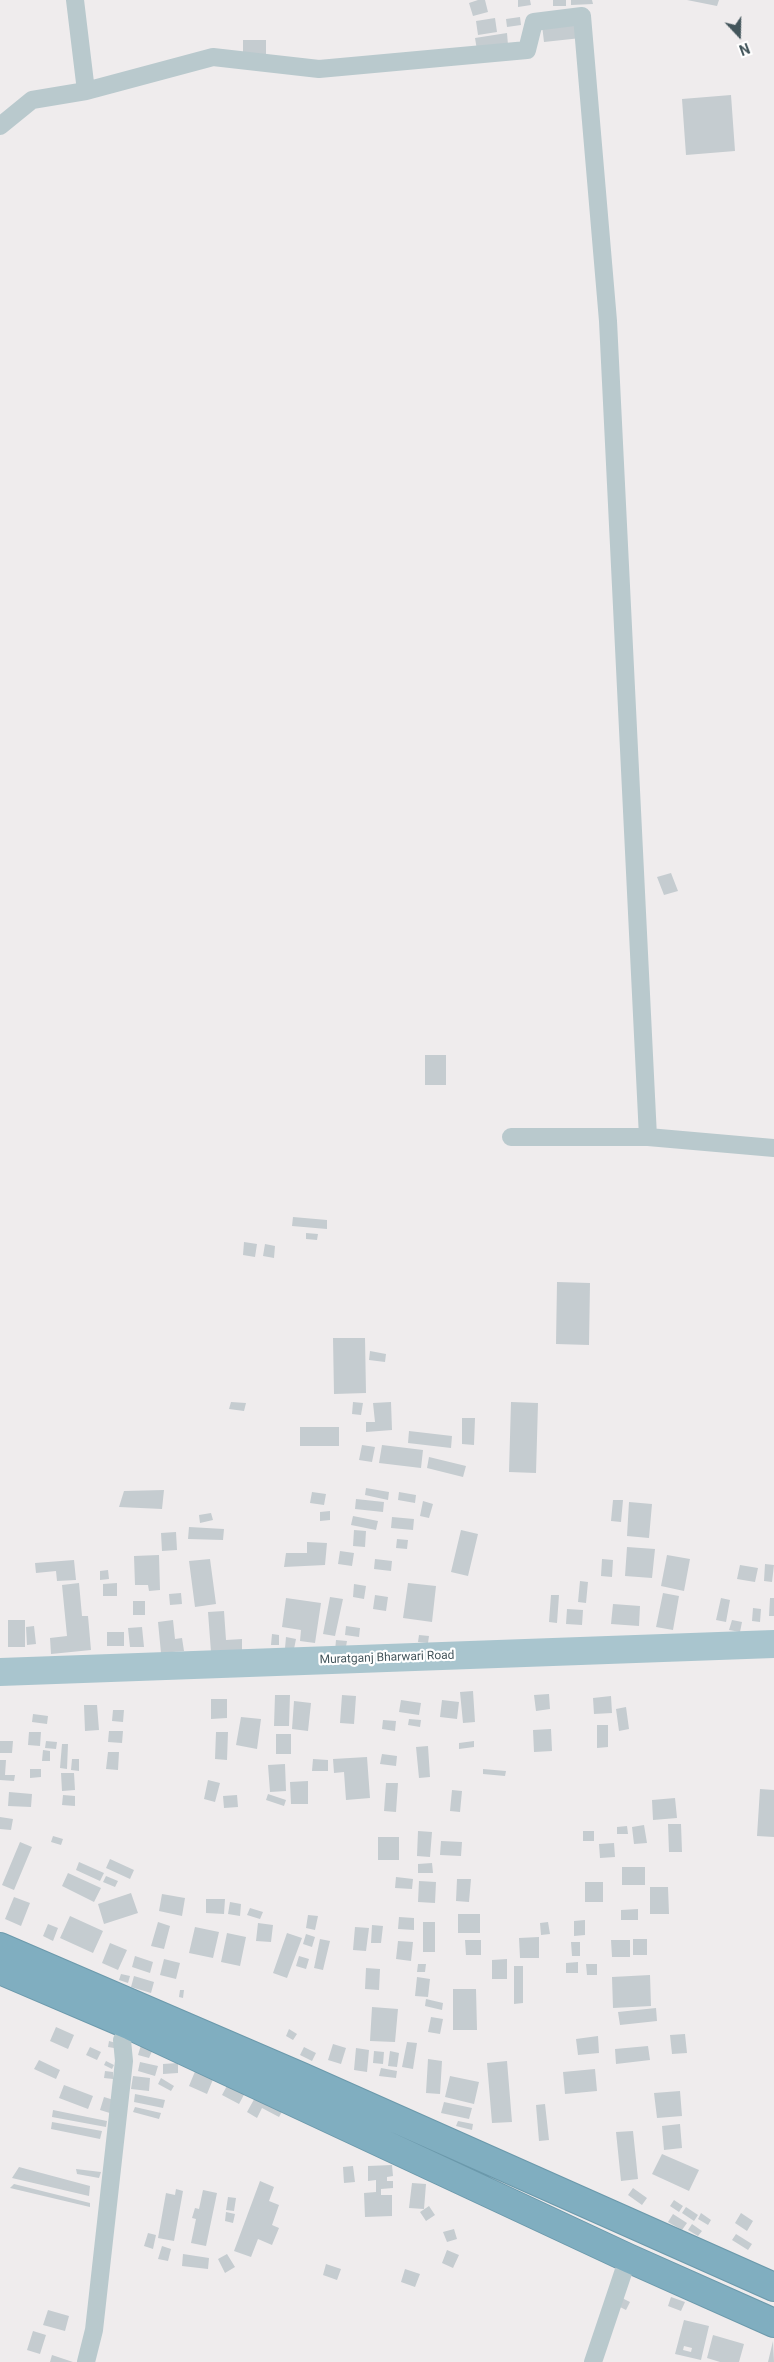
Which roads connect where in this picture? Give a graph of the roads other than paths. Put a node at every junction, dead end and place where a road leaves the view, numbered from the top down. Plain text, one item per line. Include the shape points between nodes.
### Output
1 (76, 0) edge
2 (86, 91) junction
3 (0, 126) edge
4 (511, 1137) dead end
5 (648, 1137) junction
6 (774, 1148) edge
7 (774, 1644) edge
8 (0, 1672) edge
9 (0, 1947) edge
10 (0, 1970) edge
11 (135, 2016) junction
12 (628, 2258) junction
13 (774, 2287) edge
14 (774, 2323) edge
15 (86, 2362) edge
16 (593, 2362) edge

1 - 2 street
2 - 3 street via 32,100
2 - 5 street via 213,57 319,69 527,50 534,22 582,16 608,321
4 - 5 street
5 - 6 street
7 - 8 main road, Muratganj Bharwari Road
9 - 11 highway
10 - 11 highway
11 - 12 highway
11 - 13 highway
11 - 15 street via 122,2040 124,2061 95,2321
12 - 14 highway
12 - 16 street

